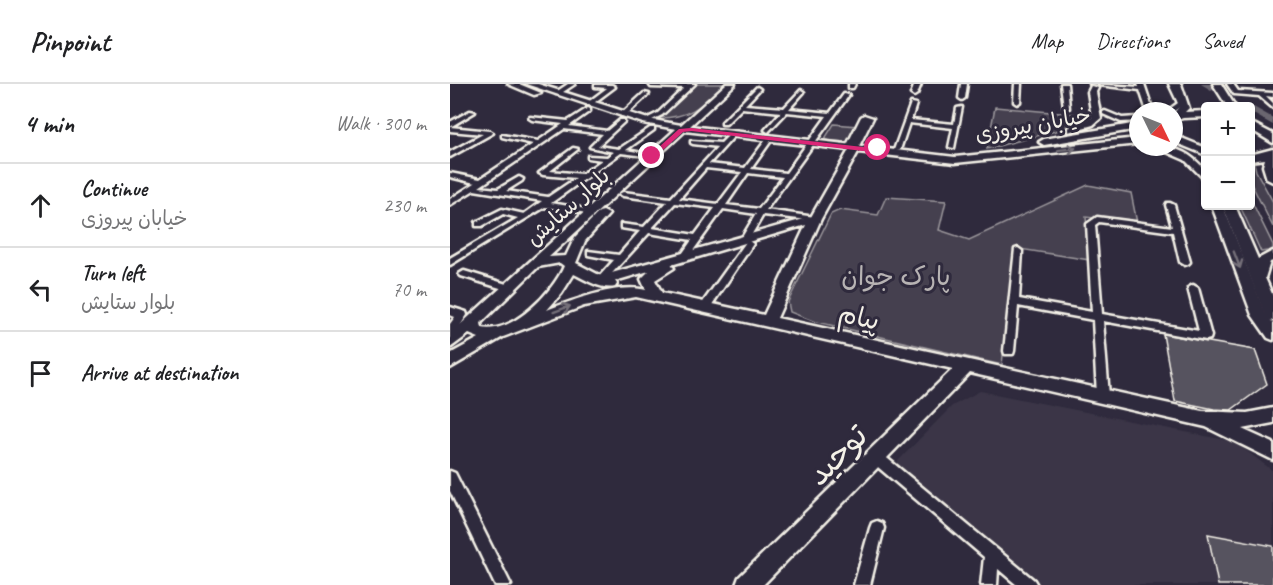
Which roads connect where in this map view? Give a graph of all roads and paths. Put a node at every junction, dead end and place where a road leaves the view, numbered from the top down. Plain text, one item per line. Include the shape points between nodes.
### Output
1 (512, 84) edge
2 (530, 84) edge
3 (572, 84) edge
4 (731, 84) edge
5 (736, 84) edge
6 (918, 84) edge
7 (964, 84) edge
8 (1017, 84) edge
9 (1064, 84) edge
10 (1172, 84) edge
11 (1177, 84) edge
12 (1217, 84) edge
13 (1230, 84) edge
14 (597, 86) dead end
15 (690, 86) edge
16 (1093, 86) edge
17 (1142, 87) edge
18 (650, 88) edge
19 (757, 89) dead end
20 (801, 92) dead end
21 (558, 93) junction
22 (914, 94) dead end
23 (846, 95) dead end
24 (1273, 95) edge
25 (962, 98) dead end
26 (1267, 99) edge
27 (1017, 102) dead end
28 (1147, 102) edge
29 (1180, 102) edge
30 (1182, 102) edge
31 (1228, 102) edge
32 (912, 104) dead end
33 (740, 106) junction
34 (1273, 106) edge
35 (589, 107) junction
36 (1067, 107) dead end
37 (960, 108) dead end
38 (703, 110) junction
39 (785, 110) junction
40 (472, 112) dead end
41 (1105, 114) junction
42 (1201, 114) edge
43 (833, 115) junction
44 (1183, 115) edge
45 (532, 118) dead end
46 (623, 118) junction
47 (867, 118) dead end
48 (1129, 120) edge
49 (906, 121) junction
50 (724, 123) dead end
51 (566, 125) junction
52 (645, 125) junction
53 (956, 126) junction
54 (450, 127) edge
55 (1255, 127) edge
56 (1129, 128) edge
57 (686, 129) junction
58 (1103, 132) junction
59 (609, 133) junction
60 (731, 134) junction
61 (769, 134) junction
62 (504, 136) dead end
63 (1269, 137) edge
64 (693, 142) dead end
65 (1129, 142) edge
66 (540, 143) junction
67 (810, 143) junction
68 (1183, 144) edge
69 (1183, 144) edge
70 (723, 145) junction
71 (952, 147) dead end
72 (856, 148) junction
73 (1017, 148) junction
74 (575, 149) dead end
75 (897, 150) junction
76 (1201, 151) edge
77 (621, 152) junction
78 (1273, 152) edge
79 (660, 153) junction
80 (450, 155) edge
81 (1183, 156) edge
82 (590, 157) dead end
83 (1201, 157) edge
84 (1255, 158) edge
85 (610, 159) junction
86 (705, 166) junction
87 (747, 170) junction
88 (1201, 172) edge
89 (450, 175) edge
90 (787, 175) junction
91 (585, 177) junction
92 (635, 178) junction
93 (519, 179) dead end
94 (1273, 179) edge
95 (482, 182) junction
96 (528, 186) dead end
97 (474, 188) junction
98 (499, 192) junction
99 (515, 195) junction
100 (623, 195) junction
101 (673, 201) junction
102 (546, 202) junction
103 (450, 203) edge
104 (1170, 205) dead end
105 (720, 207) junction
106 (1218, 210) edge
107 (1231, 210) edge
108 (592, 212) junction
109 (760, 213) junction
110 (525, 217) junction
111 (814, 222) junction
112 (479, 224) dead end
113 (624, 226) dead end
114 (647, 230) junction
115 (1177, 230) junction
116 (697, 238) junction
117 (747, 241) junction
118 (722, 249) junction
119 (1018, 251) dead end
120 (591, 253) dead end
121 (1273, 255) edge
122 (684, 257) junction
123 (621, 258) junction
124 (450, 262) edge
125 (1185, 262) dead end
126 (534, 264) junction
127 (571, 264) junction
128 (464, 274) dead end
129 (1258, 278) junction
130 (600, 281) junction
131 (510, 288) junction
132 (1193, 288) dead end
133 (636, 292) junction
134 (657, 297) junction
135 (1014, 302) junction
136 (705, 308) junction
137 (450, 311) edge
138 (1273, 315) edge
139 (1098, 317) junction
140 (474, 322) junction
141 (768, 322) junction
142 (450, 332) edge
143 (503, 332) junction
144 (1273, 334) edge
145 (450, 342) edge
146 (1009, 351) dead end
147 (450, 362) edge
148 (967, 366) junction
149 (1103, 396) junction
150 (1273, 415) edge
151 (1202, 419) junction
152 (1273, 452) edge
153 (877, 458) junction
154 (450, 477) edge
155 (877, 528) dead end
156 (992, 554) junction
157 (503, 585) edge
158 (747, 585) edge
159 (862, 585) edge
160 (988, 585) edge
161 (1029, 585) edge

1 - 35 main road
2 - 21 main road
3 - 21 street
4 - 38 main road
5 - 57 main road
6 - 22 street
7 - 25 street
8 - 27 street
9 - 36 street
10 - 29 street
11 - 30 main road
12 - 31 main road
13 - 26 street via 1236,93
14 - 35 street via 612,87
15 - 18 street
15 - 52 street
16 - 17 street
16 - 41 main road via 1099,92
16 - 73 main road via 1098,115 1095,120
17 - 28 street
18 - 46 street
19 - 33 street
20 - 39 street
21 - 35 main road
23 - 43 street
24 - 26 street
26 - 34 street
32 - 49 street
33 - 39 street
33 - 50 street
35 - 46 main road
35 - 51 street
37 - 53 street
38 - 52 main road via 678,120
38 - 57 main road
39 - 43 street
39 - 61 street
40 - 54 street
41 - 48 street
41 - 58 main road via 1095,127
42 - 44 main road
43 - 67 street
45 - 51 street
46 - 52 main road
46 - 59 street
47 - 72 street
49 - 53 street
49 - 75 street
51 - 59 street
51 - 66 street
52 - 57 main road, خیابان پیروزی
52 - 77 street
52 - 79 main road via 661,135
53 - 71 street
54 - 80 street via 490,133
55 - 63 main road
56 - 58 main road, خیابان پیروزی
57 - 60 main road, خیابان پیروزی
57 - 79 main road, بلوار ستایش
58 - 73 main road, خیابان پیروزی
59 - 77 street via 593,147
60 - 61 main road, خیابان پیروزی
60 - 70 street
60 - 79 main road via 693,138
61 - 67 main road, خیابان پیروزی
61 - 87 street
62 - 66 street
64 - 70 street
72 -> 65 main road, خیابان پیروزی via 967,160
66 - 95 street
67 - 72 main road, خیابان پیروزی
67 - 90 street
68 - 76 main road
69 - 83 main road
70 - 86 street
72 - 75 main road, خیابان پیروزی
72 - 111 main road
73 - 75 main road, خیابان پیروزی via 973,156
74 - 91 street via 543,173
77 - 79 street
77 - 85 street
78 - 84 main road
78 - 94 main road via 1269,166
79 - 92 main road, بلوار ستایش
81 - 88 main road
82 - 85 street
85 - 91 street
86 - 87 street
86 - 101 street
87 - 90 street
87 - 105 street
89 - 95 street
90 - 109 street
91 - 102 street
92 - 100 main road, بلوار ستایش
92 - 108 main road, بلوار ستایش
93 - 98 street
95 - 97 street
96 - 99 street
97 - 98 street
97 - 103 street
98 - 99 street
99 - 102 street
100 - 101 street
100 - 127 main road, بلوار ستایش via 579,240
101 - 105 street
101 - 114 street
102 - 108 street
102 - 110 street
104 - 115 street
105 - 109 street
105 - 116 street
106 -> 144 main road via 1258,315
107 - 129 main road
108 - 126 main road, بلوار ستایش
109 - 111 street
109 - 117 street
110 - 112 street via 502,211
110 - 124 street
111 - 117 main road
111 - 141 main road
113 - 114 street
114 - 116 street
114 - 123 street
115 - 125 street
115 - 139 street via 1097,219 1091,224
116 - 122 street
117 - 118 main road
117 - 136 street
118 - 122 main road
118 - 134 main road via 654,274 648,282
119 - 135 street
120 - 123 street
121 - 129 main road via 1264,260
122 - 130 main road
123 - 130 street
126 - 127 main road via 556,259
126 - 131 main road, بلوار ستایش
127 - 130 main road
127 - 143 main road, بلوار ستایش via 565,283 549,300
128 - 131 street
129 - 138 main road
130 - 133 main road
131 - 140 main road, بلوار ستایش
132 - 139 street via 1206,336
133 - 134 main road, پیام
143 -> 133 main road, پیام via 582,302
134 - 136 main road, پیام
135 - 139 street
135 - 146 street
136 - 141 main road, پیام
137 - 142 street via 462,315
139 - 149 street
140 - 143 main road via 473,329 478,334
140 - 145 main road, بلوار ستایش
141 - 148 main road, پیام
143 - 147 main road
148 - 149 main road, پیام
148 - 153 main road, توحید
149 - 151 main road, پیام
150 - 151 main road via 1254,421
151 - 152 main road
153 - 156 street
153 - 158 main road, توحید
154 - 157 street
155 - 159 street
156 - 160 street
156 - 161 street

